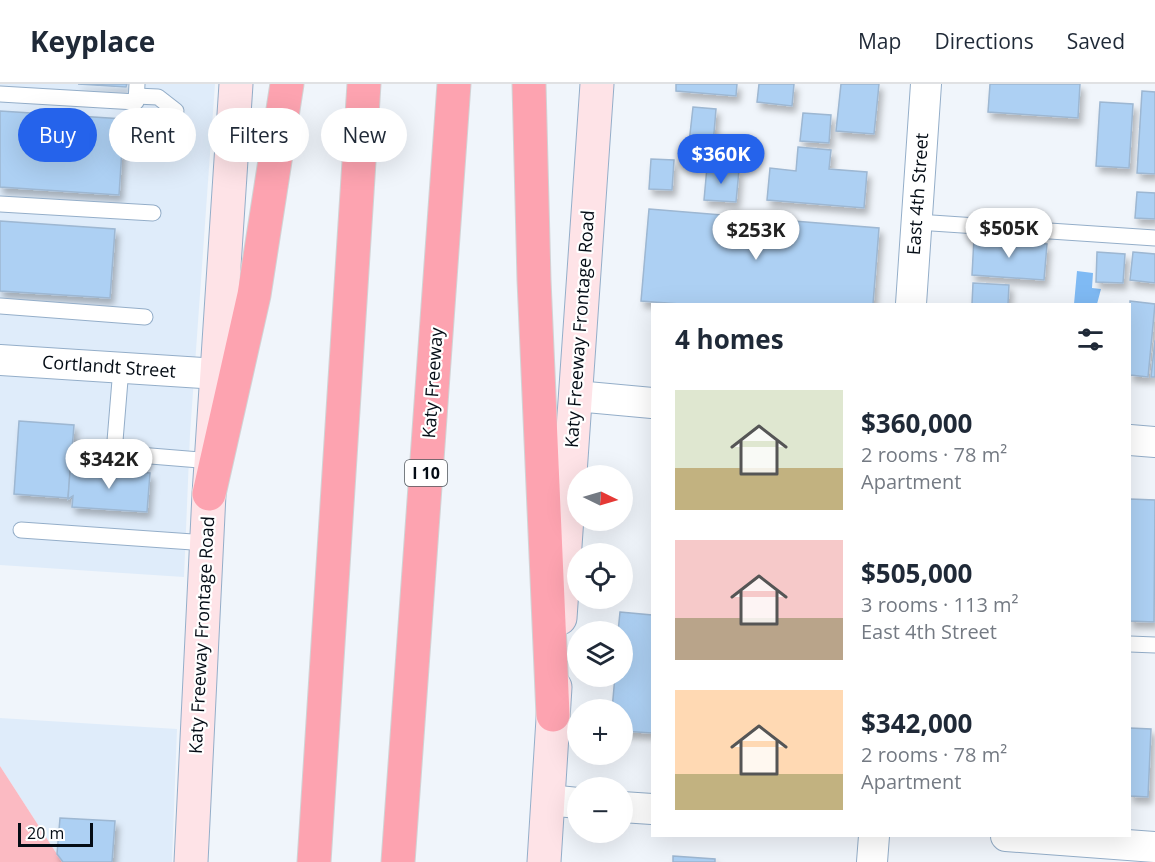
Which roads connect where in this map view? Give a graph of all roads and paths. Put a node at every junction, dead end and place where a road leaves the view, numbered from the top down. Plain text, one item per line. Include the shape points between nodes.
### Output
1 (236, 84) edge
2 (287, 84) edge
3 (364, 84) edge
4 (454, 84) edge
5 (529, 84) edge
6 (597, 84) edge
7 (926, 84) edge
8 (137, 90) edge
9 (0, 94) edge
10 (172, 108) edge
11 (0, 204) edge
12 (153, 213) dead end
13 (916, 222) junction
14 (1155, 238) edge
15 (911, 303) edge
16 (0, 306) edge
17 (145, 317) dead end
18 (0, 360) edge
19 (121, 368) junction
20 (218, 374) junction
21 (576, 396) junction
22 (651, 403) edge
23 (1131, 440) edge
24 (1155, 442) edge
25 (212, 461) junction
26 (209, 494) junction
27 (21, 530) dead end
28 (207, 543) junction
29 (1131, 644) edge
30 (1155, 645) edge
31 (553, 715) junction
32 (563, 801) edge
33 (633, 808) edge
34 (651, 809) edge
35 (874, 837) edge
36 (1020, 837) edge
37 (1155, 847) edge
38 (191, 862) edge
39 (314, 862) edge
40 (398, 862) edge
41 (544, 862) edge
42 (872, 862) edge

1 - 20 main road, Katy Freeway Frontage Road
2 - 26 highway via 254,295
3 - 39 highway
4 - 40 highway, Katy Freeway / I 10
5 - 31 highway
6 - 21 main road, Katy Freeway Frontage Road
7 - 13 street, East 4th Street
8 - 9 lane via 136,102
8 - 10 lane
11 - 12 lane
13 - 14 lane
13 - 15 street, East 4th Street
16 - 17 lane
18 - 19 street, Cortlandt Street
19 - 20 street, Cortlandt Street
19 - 25 lane via 114,453
20 - 25 main road, Katy Freeway Frontage Road
21 - 22 street
21 - 31 main road, Katy Freeway Frontage Road
23 - 24 street
25 - 26 main road, Katy Freeway Frontage Road
26 - 28 main road, Katy Freeway Frontage Road
27 - 28 lane
28 - 38 main road, Katy Freeway Frontage Road
29 - 30 lane
31 - 32 main road, Katy Freeway Frontage Road
32 - 41 main road, Katy Freeway Frontage Road
33 - 34 street
35 - 42 street
36 - 37 street

